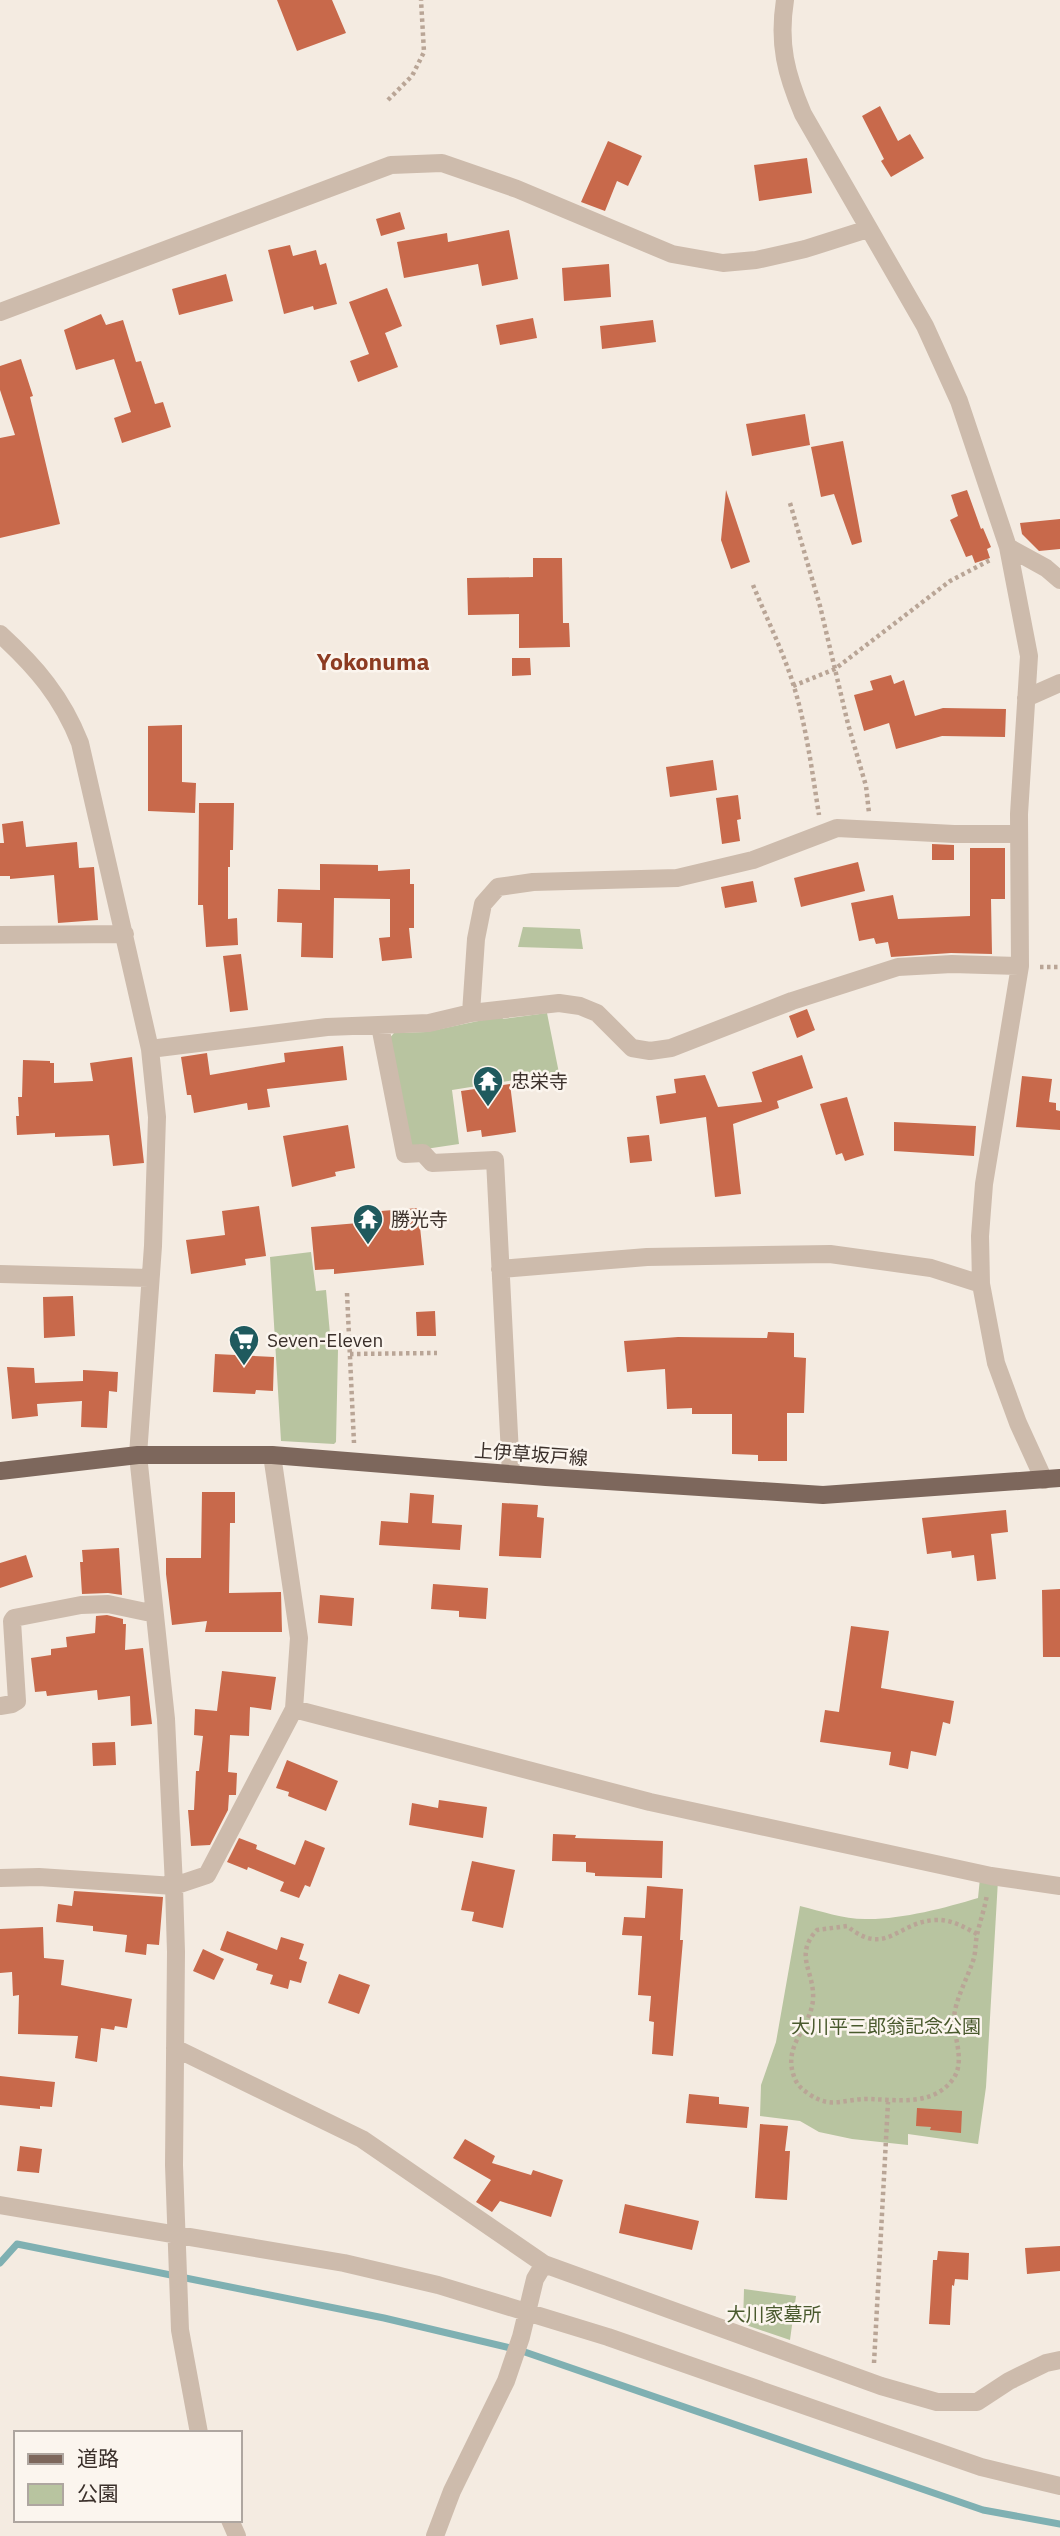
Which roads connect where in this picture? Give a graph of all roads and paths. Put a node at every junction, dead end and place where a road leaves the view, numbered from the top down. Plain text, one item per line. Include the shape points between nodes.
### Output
1 (421, 0) edge
2 (785, 0) edge
3 (388, 100) dead end
4 (868, 229) junction
5 (0, 312) edge
6 (790, 503) dead end
7 (1008, 547) junction
8 (1060, 580) edge
9 (753, 585) dead end
10 (0, 634) edge
11 (835, 669) junction
12 (1060, 683) edge
13 (793, 686) junction
14 (1026, 698) junction
15 (871, 831) junction
16 (823, 834) junction
17 (1019, 834) junction
18 (125, 934) junction
19 (0, 935) edge
20 (1020, 966) junction
21 (471, 1013) junction
22 (380, 1026) junction
23 (150, 1049) junction
24 (500, 1269) junction
25 (0, 1275) edge
26 (149, 1278) junction
27 (981, 1284) junction
28 (347, 1293) dead end
29 (438, 1353) dead end
30 (350, 1354) junction
31 (138, 1455) junction
32 (272, 1455) junction
33 (355, 1461) junction
34 (0, 1471) edge
35 (511, 1474) junction
36 (1052, 1479) edge
37 (146, 1612) dead end
38 (0, 1706) edge
39 (294, 1709) junction
40 (991, 1876) junction
41 (0, 1878) edge
42 (174, 1886) junction
43 (1060, 1886) edge
44 (977, 1934) junction
45 (175, 2048) junction
46 (888, 2102) junction
47 (0, 2205) edge
48 (176, 2236) junction
49 (544, 2264) junction
50 (527, 2311) junction
51 (1060, 2360) edge
52 (873, 2383) junction
53 (199, 2431) edge
54 (1060, 2486) edge
55 (435, 2536) edge

1 - 3 path via 424,52 412,76
2 - 4 street via 782,49 788,80
4 - 5 street via 757,260 723,262 671,254 442,163 391,164
4 - 7 street via 925,326 959,401
6 - 11 path
7 - 8 street
7 - 11 path via 950,581
7 - 14 street via 1029,656
9 - 13 path
10 - 18 street via 52,688 69,715 80,743
11 - 13 path
11 - 15 path via 866,786
12 - 14 street
13 - 16 path
14 - 17 street
15 - 16 street via 837,828
15 - 17 street
16 - 21 street via 753,860 677,878 498,887 483,904
17 - 20 street
18 - 19 street
18 - 23 street
20 - 21 street via 898,967 792,1001 671,1048 650,1051 632,1048 597,1013 580,1006 559,1003
20 - 27 street via 984,1184
21 - 22 street via 429,1023
22 - 23 street via 327,1027
22 - 24 street via 405,1154 424,1153 432,1163 495,1160
23 - 26 street via 157,1117
24 - 27 street via 646,1257 830,1254 931,1268
24 - 35 street
25 - 26 street
26 - 31 street
27 - 36 street via 996,1363 1018,1423
28 - 30 path
29 - 30 path
30 - 33 path
31 - 32 main road, 上伊草坂戸線
31 - 34 main road, 上伊草坂戸線
31 - 42 street via 166,1719
32 - 33 main road, 上伊草坂戸線
32 - 39 street via 299,1638
33 - 35 main road, 上伊草坂戸線
35 - 36 main road, 上伊草坂戸線 via 823,1495
37 - 38 street via 108,1604 81,1605 15,1618 17,1700
39 - 40 street via 650,1802
39 - 42 street via 207,1875
40 - 43 street
40 - 44 path
41 - 42 street
42 - 45 street
44 - 46 path via 974,1958 954,2016 958,2071 932,2097
44 - 46 path via 953,1922 935,1920 871,1941 847,1926 817,1930 808,1940 806,1966 813,1999 805,2029 791,2051 794,2078 801,2088 826,2103
45 - 48 street
45 - 49 street via 362,2139
46 - 52 path
47 - 48 street
48 - 50 street via 355,2266
48 - 53 street via 180,2330
49 - 50 street
49 - 52 street
50 - 54 street via 981,2467
50 - 55 street via 506,2381
51 - 52 street via 1009,2381 977,2403 937,2402

